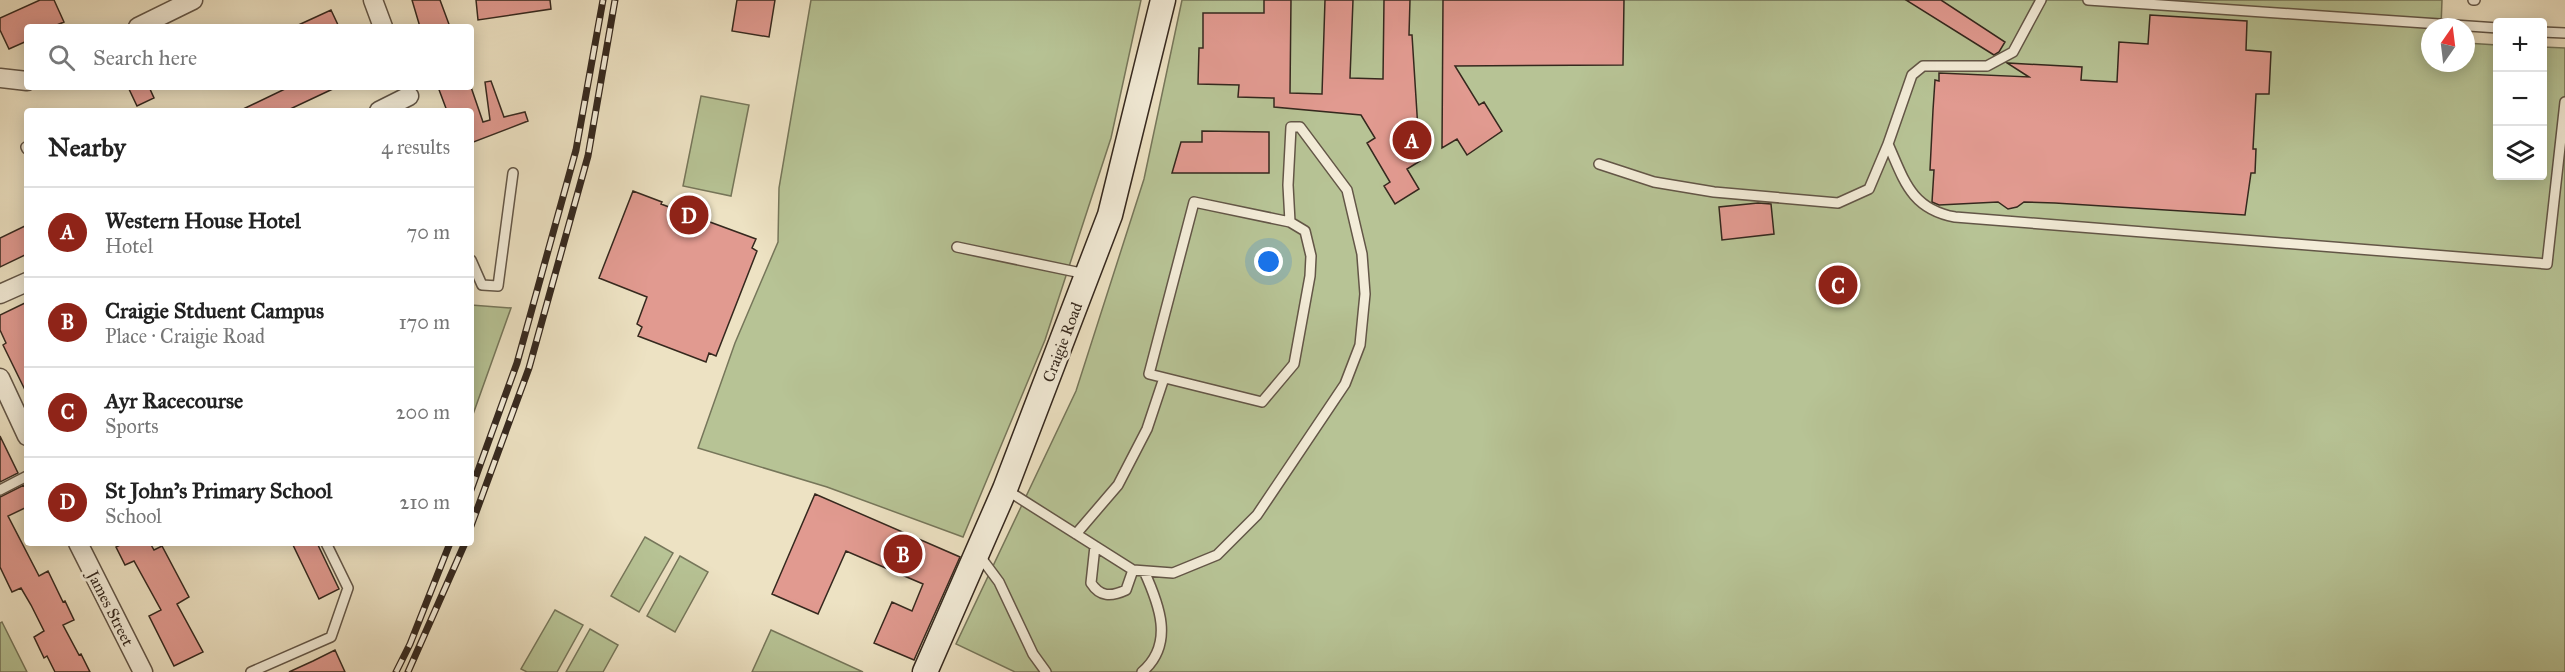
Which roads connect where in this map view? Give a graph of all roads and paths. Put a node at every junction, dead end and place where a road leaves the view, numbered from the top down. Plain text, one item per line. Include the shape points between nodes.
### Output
1 (193, 0) edge
2 (373, 0) edge
3 (1163, 0) edge
4 (2041, 0) edge
5 (2088, 0) edge
6 (144, 24) edge
7 (382, 24) edge
8 (2493, 28) edge
9 (2547, 32) edge
10 (2565, 33) edge
11 (0, 78) edge
12 (24, 81) edge
13 (410, 98) edge
14 (2565, 102) edge
15 (386, 108) edge
16 (1888, 144) junction
17 (1599, 164) dead end
18 (513, 173) dead end
19 (1290, 222) junction
20 (957, 247) dead end
21 (474, 267) edge
22 (1088, 274) junction
23 (24, 283) edge
24 (0, 294) edge
25 (0, 378) edge
26 (1164, 378) junction
27 (24, 430) edge
28 (24, 478) edge
29 (1005, 489) junction
30 (0, 490) edge
31 (1076, 534) junction
32 (80, 546) edge
33 (327, 546) edge
34 (1095, 546) junction
35 (978, 553) junction
36 (1133, 570) junction
37 (1144, 571) junction
38 (143, 672) edge
39 (251, 672) edge
40 (925, 672) edge
41 (1046, 672) edge
42 (1142, 672) edge

1 - 6 street
2 - 7 street
3 - 22 main road, Craigie Road via 1110,215
4 - 16 lane via 2013,52 1987,66 1923,66 1912,75
5 - 8 lane
9 - 10 lane
11 - 12 street
13 - 15 street
14 - 16 lane via 2547,264 1955,217 1920,203
16 - 17 lane via 1869,189 1838,203 1714,192 1654,182
18 - 21 lane via 498,286 482,285
19 - 26 lane via 1194,202 1149,374
19 - 26 lane via 1305,231 1311,256 1294,364 1262,402
19 - 37 lane via 1291,127 1300,127 1347,190 1362,254 1365,294 1360,345 1345,384 1257,515 1216,555 1173,573
20 - 22 lane
22 - 29 main road, Craigie Road
23 - 24 street
25 - 27 street
26 - 31 lane via 1147,429 1118,485
28 - 30 lane
29 - 31 lane
29 - 35 main road, Craigie Road
31 - 34 lane
32 - 38 street, James Street
33 - 39 lane via 348,588 331,637
34 - 36 lane
34 - 36 lane via 1090,582 1096,591 1115,595 1126,590
35 - 40 main road, Craigie Road
35 - 41 lane via 999,582 1033,654
36 - 37 lane
37 - 42 lane via 1158,602 1161,633 1158,651

